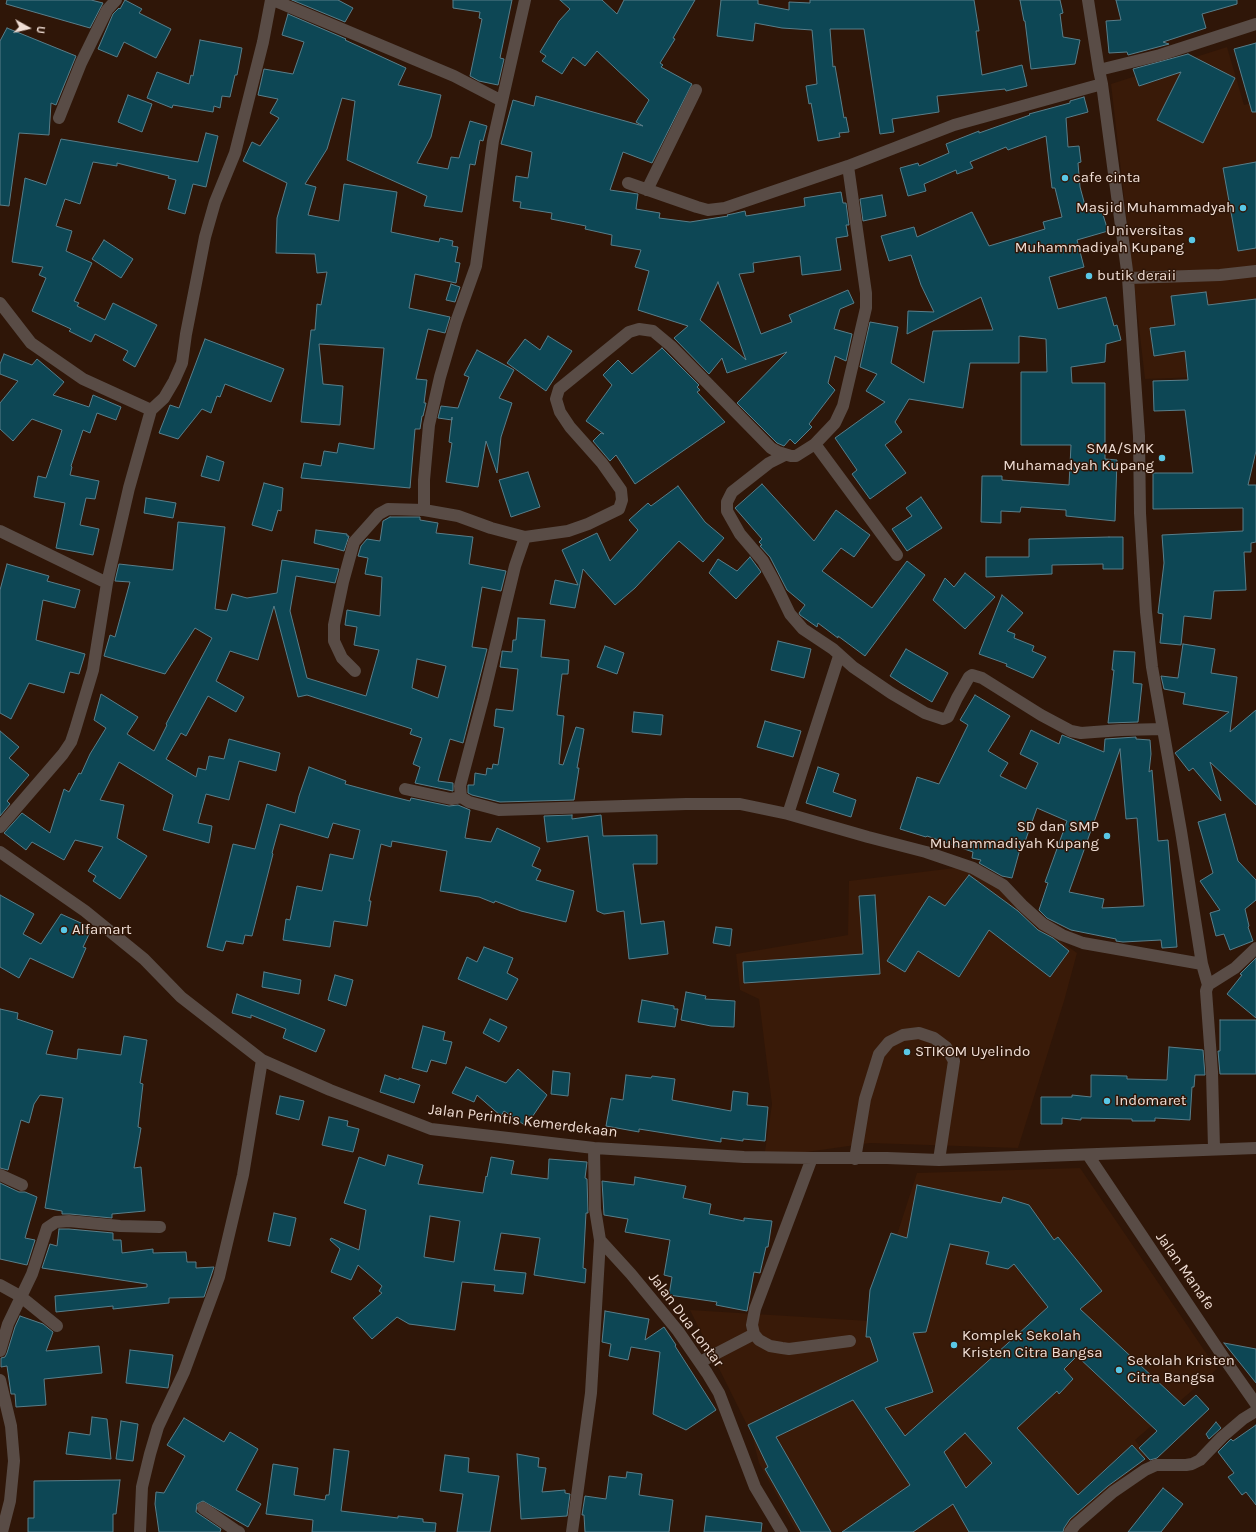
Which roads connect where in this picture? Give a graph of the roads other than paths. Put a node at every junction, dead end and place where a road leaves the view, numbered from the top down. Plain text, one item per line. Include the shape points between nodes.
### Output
1 (116, 0) edge
2 (272, 0) edge
3 (525, 0) edge
4 (1088, 0) edge
5 (1256, 24) edge
6 (1099, 70) junction
7 (1102, 84) junction
8 (696, 90) dead end
9 (502, 101) junction
10 (59, 118) dead end
11 (848, 166) junction
12 (628, 184) dead end
13 (646, 190) junction
14 (1256, 271) edge
15 (1128, 278) junction
16 (0, 303) edge
17 (151, 410) junction
18 (815, 444) junction
19 (785, 455) junction
20 (424, 510) junction
21 (0, 532) edge
22 (525, 537) junction
23 (897, 555) dead end
24 (107, 583) junction
25 (839, 656) junction
26 (355, 672) dead end
27 (1163, 729) junction
28 (405, 789) dead end
29 (461, 797) junction
30 (788, 814) junction
31 (0, 827) edge
32 (0, 852) edge
33 (1256, 948) edge
34 (1202, 964) junction
35 (1208, 985) junction
36 (262, 1060) junction
37 (594, 1148) junction
38 (1214, 1148) junction
39 (1256, 1148) edge
40 (1088, 1155) junction
41 (812, 1158) junction
42 (855, 1159) junction
43 (939, 1160) junction
44 (0, 1175) edge
45 (22, 1185) dead end
46 (160, 1227) dead end
47 (600, 1240) junction
48 (0, 1284) edge
49 (20, 1296) junction
50 (57, 1326) dead end
51 (754, 1334) junction
52 (850, 1341) dead end
53 (0, 1351) edge
54 (700, 1362) junction
55 (0, 1380) edge
56 (1256, 1404) edge
57 (1256, 1411) edge
58 (203, 1508) dead end
59 (2, 1532) edge
60 (140, 1532) edge
61 (239, 1532) edge
62 (572, 1532) edge
63 (782, 1532) edge
64 (1070, 1532) edge

1 - 10 street via 107,10 81,63
2 - 9 street via 454,76
2 - 17 street via 235,153 215,202 205,237 182,363 164,398
3 - 9 street
4 - 6 street
5 - 6 street via 1160,55
6 - 7 street
7 - 11 street via 954,125
7 - 15 street
8 - 13 street
9 - 20 street via 493,141 476,266 456,322 429,425
11 - 13 street via 725,208 708,210
11 - 18 street via 866,308 843,406 835,423
12 - 13 street
14 - 15 street via 1220,275
15 - 27 street via 1139,436 1140,513 1146,612
16 - 17 street via 31,344 83,379
17 - 24 street via 129,488
18 - 19 street via 796,456
18 - 23 street
19 - 22 street via 771,448 671,346 652,331 638,329 629,332 559,389 556,400 570,427 602,463 621,490 622,500 619,509 568,531
19 - 25 street via 769,463 732,492 726,502 727,511 740,534 763,561 790,614 803,629
20 - 22 street via 458,516
20 - 26 street via 388,509 379,514 354,542 343,582 334,641 342,658
21 - 24 street
22 - 29 street via 515,566 467,756 460,786
24 - 31 street via 93,670 71,742
25 - 27 street via 891,693 926,713 943,719 948,717 972,675 982,678 1071,731 1081,733
25 - 30 street
27 - 34 street
28 - 29 street via 452,799
29 - 30 street via 469,802 499,810 740,804
30 - 34 street via 926,852 973,868 1003,885 1043,924 1083,943
32 - 36 street, Jalan Perintis Kemerdekaan via 85,911 144,960 181,997
33 - 35 street via 1235,968
34 - 35 street
35 - 38 street via 1206,991
36 - 37 street, Jalan Perintis Kemerdekaan via 330,1090 431,1129
36 - 60 street via 243,1175 219,1277 184,1372 158,1427 142,1487
37 - 41 street, Jalan Perintis Kemerdekaan via 744,1157
37 - 47 street via 595,1209
38 - 39 street, Jalan Perintis Kemerdekaan
38 - 40 street, Jalan Perintis Kemerdekaan
40 - 43 street, Jalan Perintis Kemerdekaan
40 - 56 street, Jalan Manafe
41 - 42 street, Jalan Perintis Kemerdekaan
41 - 51 street via 755,1309 752,1325
42 - 43 street, Jalan Perintis Kemerdekaan
42 - 43 street via 865,1099 879,1054 889,1042 903,1035 919,1033 934,1038 946,1047 954,1061
44 - 45 street
46 - 49 street via 56,1222 47,1228 32,1274
47 - 54 street, Jalan Dua Lontar via 678,1331
47 - 62 street via 591,1393
48 - 49 street
49 - 50 street
49 - 53 street
51 - 52 street via 764,1343 789,1349
51 - 54 street
54 - 63 street, Jalan Dua Lontar via 719,1393 755,1487
55 - 59 street via 11,1426 14,1461 10,1501
57 - 64 street via 1222,1437 1200,1460 1186,1465 1156,1465 1145,1470 1112,1492
58 - 61 street

